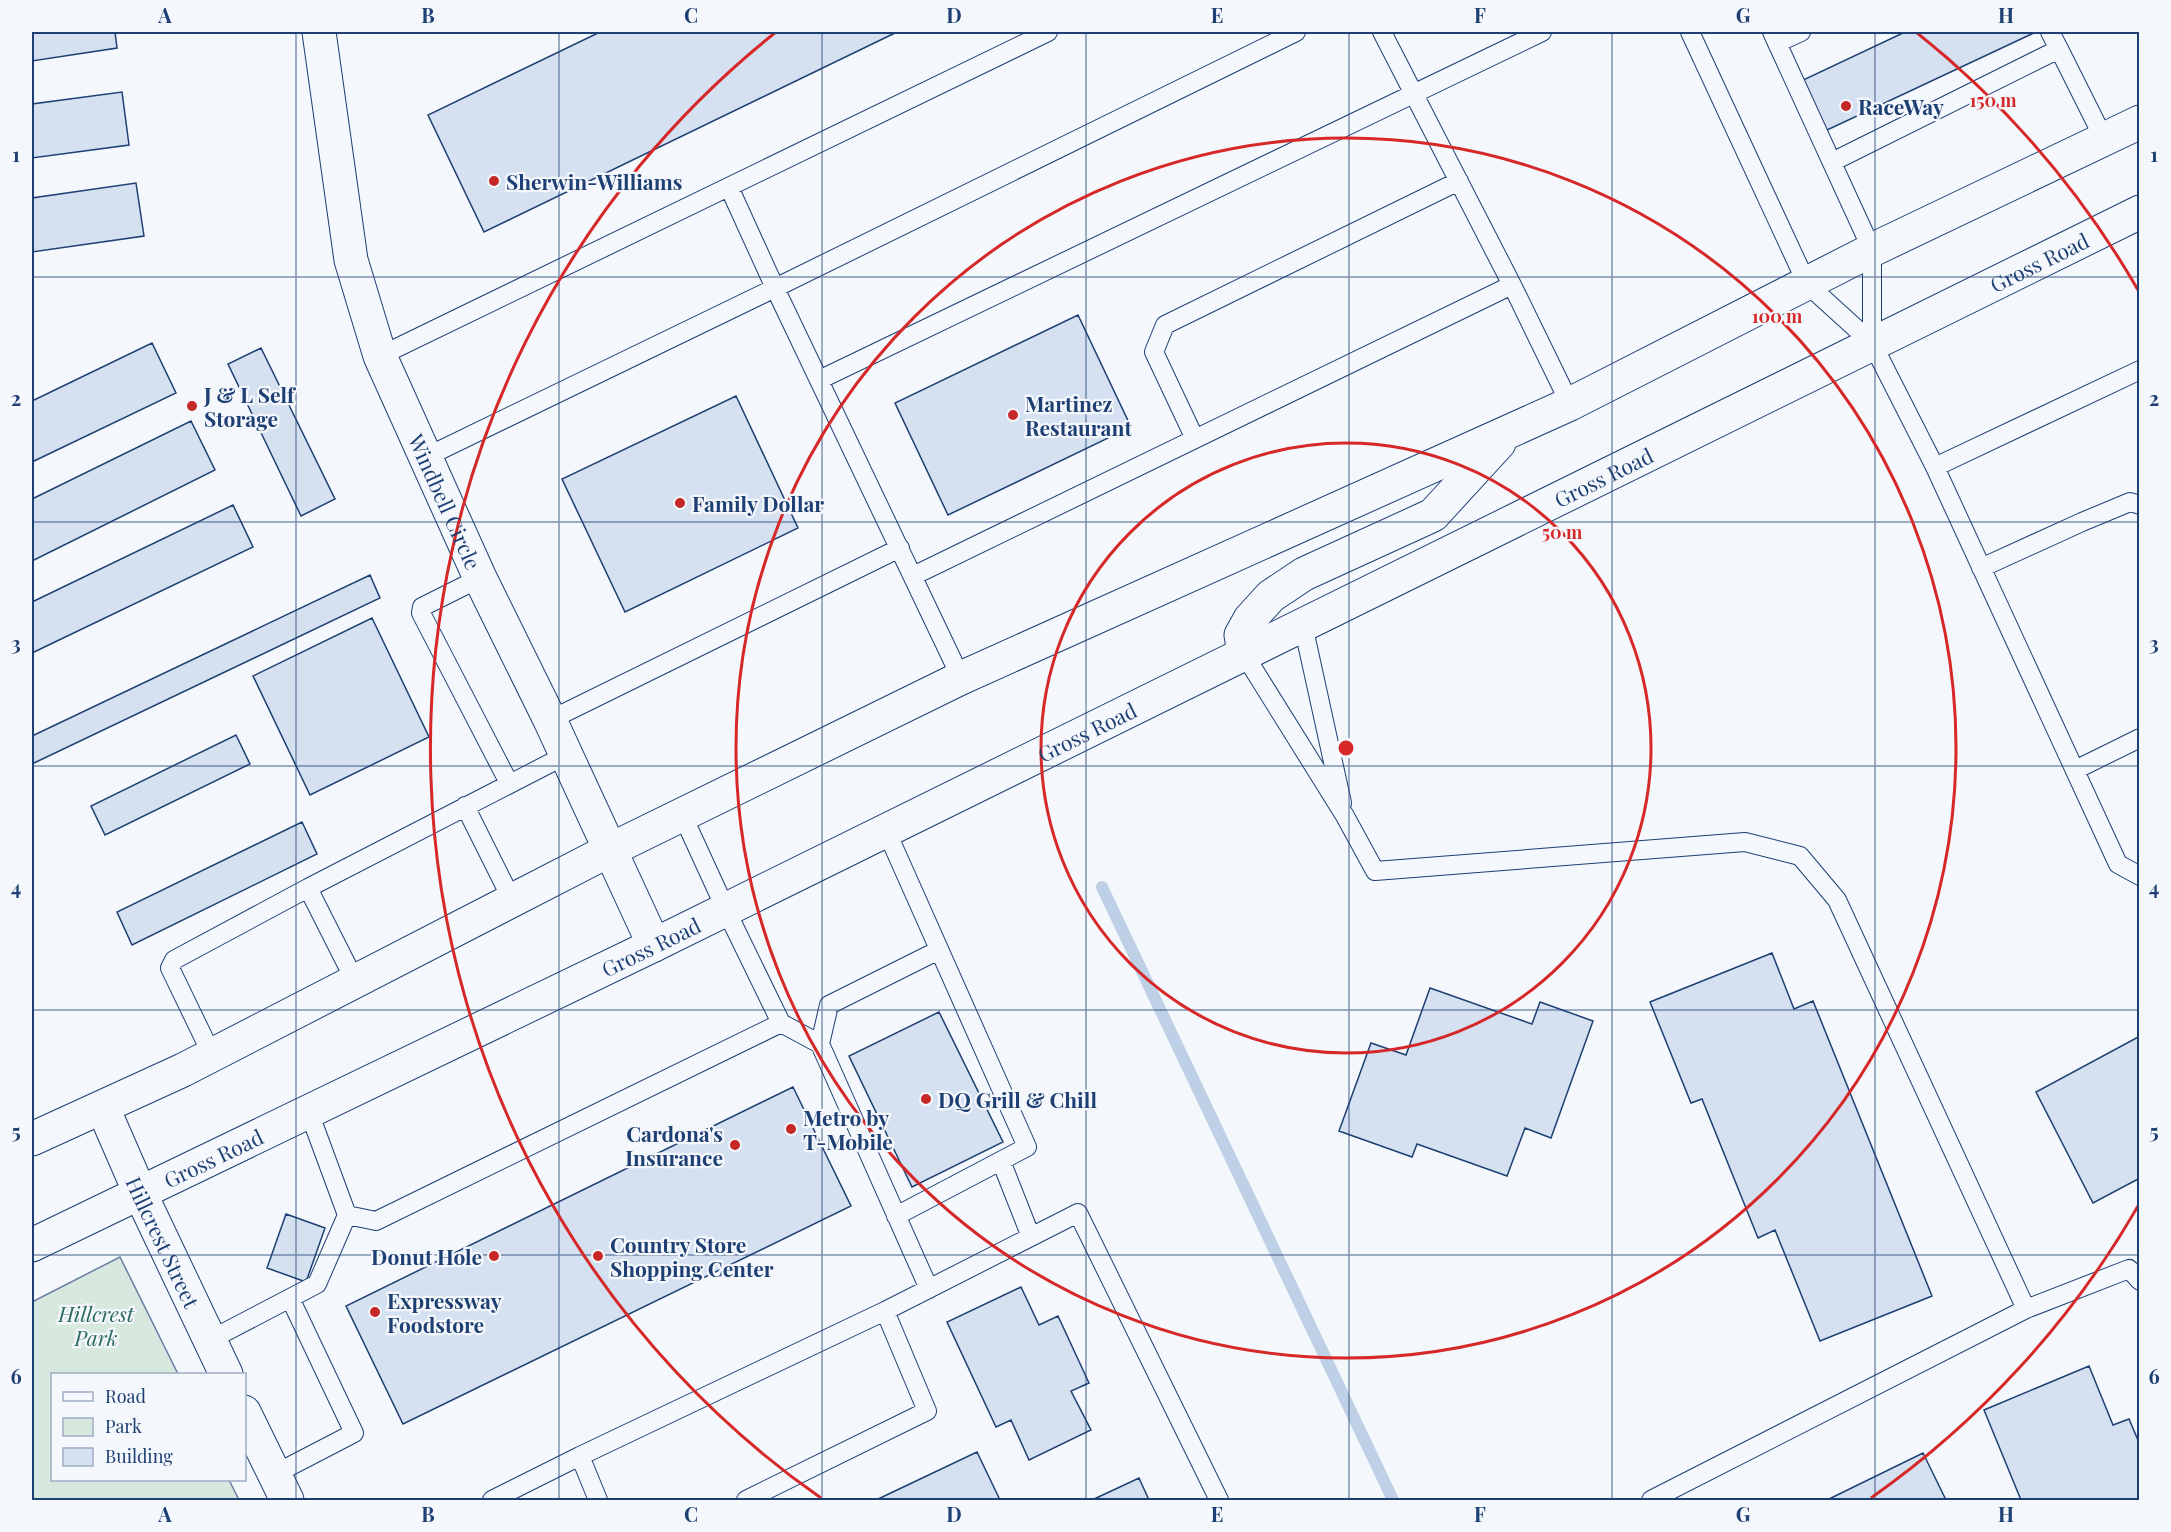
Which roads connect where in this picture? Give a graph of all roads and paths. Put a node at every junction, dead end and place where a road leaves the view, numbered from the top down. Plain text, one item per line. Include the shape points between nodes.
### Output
1 (318, 32) edge
2 (1048, 32) edge
3 (1296, 32) edge
4 (1382, 32) edge
5 (1542, 32) edge
6 (1690, 32) edge
7 (1801, 32) edge
8 (2050, 32) edge
9 (1775, 37) edge
10 (2059, 49) junction
11 (1414, 94) junction
12 (2139, 122) edge
13 (2104, 139) junction
14 (1832, 162) junction
15 (1459, 181) junction
16 (729, 187) junction
17 (2139, 212) edge
18 (1872, 250) junction
19 (1807, 284) junction
20 (1512, 285) junction
21 (775, 288) junction
22 (1872, 343) junction
23 (380, 356) junction
24 (2139, 370) edge
25 (819, 380) junction
26 (1570, 404) junction
27 (1509, 433) junction
28 (1195, 439) junction
29 (424, 458) junction
30 (1935, 467) junction
31 (2139, 505) edge
32 (900, 548) junction
33 (1981, 568) junction
34 (913, 576) junction
35 (480, 578) junction
36 (1303, 625) junction
37 (1244, 654) junction
38 (961, 678) junction
39 (550, 720) junction
40 (2139, 738) edge
41 (566, 755) junction
42 (2075, 770) junction
43 (509, 783) junction
44 (465, 806) junction
45 (682, 814) junction
46 (1345, 816) junction
47 (886, 830) junction
48 (610, 850) junction
49 (2139, 876) edge
50 (308, 888) junction
51 (512, 900) junction
52 (726, 910) junction
53 (654, 945) junction
54 (939, 950) junction
55 (355, 981) junction
56 (781, 1023) junction
57 (820, 1044) junction
58 (212, 1055) junction
59 (103, 1108) junction
60 (309, 1112) junction
61 (32, 1139) edge
62 (1001, 1161) junction
63 (140, 1193) junction
64 (347, 1215) junction
65 (896, 1216) junction
66 (1031, 1237) junction
67 (32, 1245) edge
68 (2136, 1271) edge
69 (929, 1289) junction
70 (290, 1298) junction
71 (2026, 1309) junction
72 (885, 1311) junction
73 (210, 1340) junction
74 (226, 1373) edge
75 (246, 1416) edge
76 (580, 1456) junction
77 (281, 1487) edge
78 (492, 1500) edge
79 (598, 1500) edge
80 (746, 1500) edge
81 (1219, 1500) edge
82 (1651, 1500) edge

1 - 23 main road, Windbell Circle via 351,260
2 - 16 lane
3 - 21 lane
4 - 11 lane
5 - 11 lane
6 - 19 lane
7 - 9 lane
8 - 10 lane
9 - 14 lane
10 - 13 lane
10 - 14 lane
11 - 15 lane
11 - 25 lane
12 - 13 main road
13 - 18 main road
14 - 18 lane
15 - 20 lane
15 - 28 lane via 1165,325 1154,352
16 - 21 lane
16 - 23 lane
17 - 22 main road, Gross Road
18 - 19 main road
18 - 22 lane
19 - 22 lane
19 - 26 main road
20 - 26 lane
20 - 28 lane
21 - 25 lane
21 - 29 lane
22 - 30 lane
22 - 36 main road, Gross Road
23 - 29 main road, Windbell Circle
24 - 30 lane
25 - 32 lane
26 - 27 main road
27 - 37 main road via 1433,515 1304,574 1271,596 1241,635
27 - 38 main road
28 - 34 lane
29 - 35 main road, Windbell Circle
30 - 33 lane
31 - 33 lane via 2130,502
32 - 34 lane
32 - 39 lane
33 - 42 lane
34 - 38 lane
35 - 39 main road, Windbell Circle
35 - 43 lane via 422,607 421,613
36 - 37 main road, Gross Road
36 - 46 lane
37 - 46 lane
37 - 47 main road, Gross Road
38 - 45 main road
39 - 41 main road, Windbell Circle
40 - 42 lane
41 - 43 lane
41 - 48 main road, Windbell Circle
42 - 49 lane via 2118,864
43 - 44 lane
44 - 50 lane
44 - 51 lane
45 - 48 main road
45 - 52 lane
46 - 71 lane via 1375,871 1746,842 1800,856 1837,900
47 - 52 main road, Gross Road
47 - 54 lane
48 - 51 main road
48 - 53 main road, Windbell Circle
50 - 55 lane
50 - 58 lane via 174,960 170,968
51 - 55 main road
52 - 53 main road, Gross Road
52 - 56 lane
53 - 60 main road, Gross Road
54 - 57 lane via 829,1005
54 - 62 lane via 1028,1147
55 - 58 main road
56 - 57 lane
56 - 64 lane via 376,1221
57 - 65 lane
58 - 59 main road
59 - 61 main road
59 - 63 main road, Hillcrest Street
60 - 63 main road, Gross Road
60 - 64 lane
62 - 65 lane
62 - 66 lane
63 - 67 main road, Gross Road
63 - 73 main road, Hillcrest Street
64 - 70 lane via 317,1284
65 - 69 lane
66 - 69 lane
66 - 81 lane via 1078,1213
68 - 71 lane
69 - 72 lane
70 - 73 lane
70 - 77 lane via 354,1433
71 - 82 lane
72 - 76 lane
72 - 80 lane via 927,1411
73 - 74 main road, Hillcrest Street
75 - 77 main road
76 - 78 lane
76 - 79 lane

